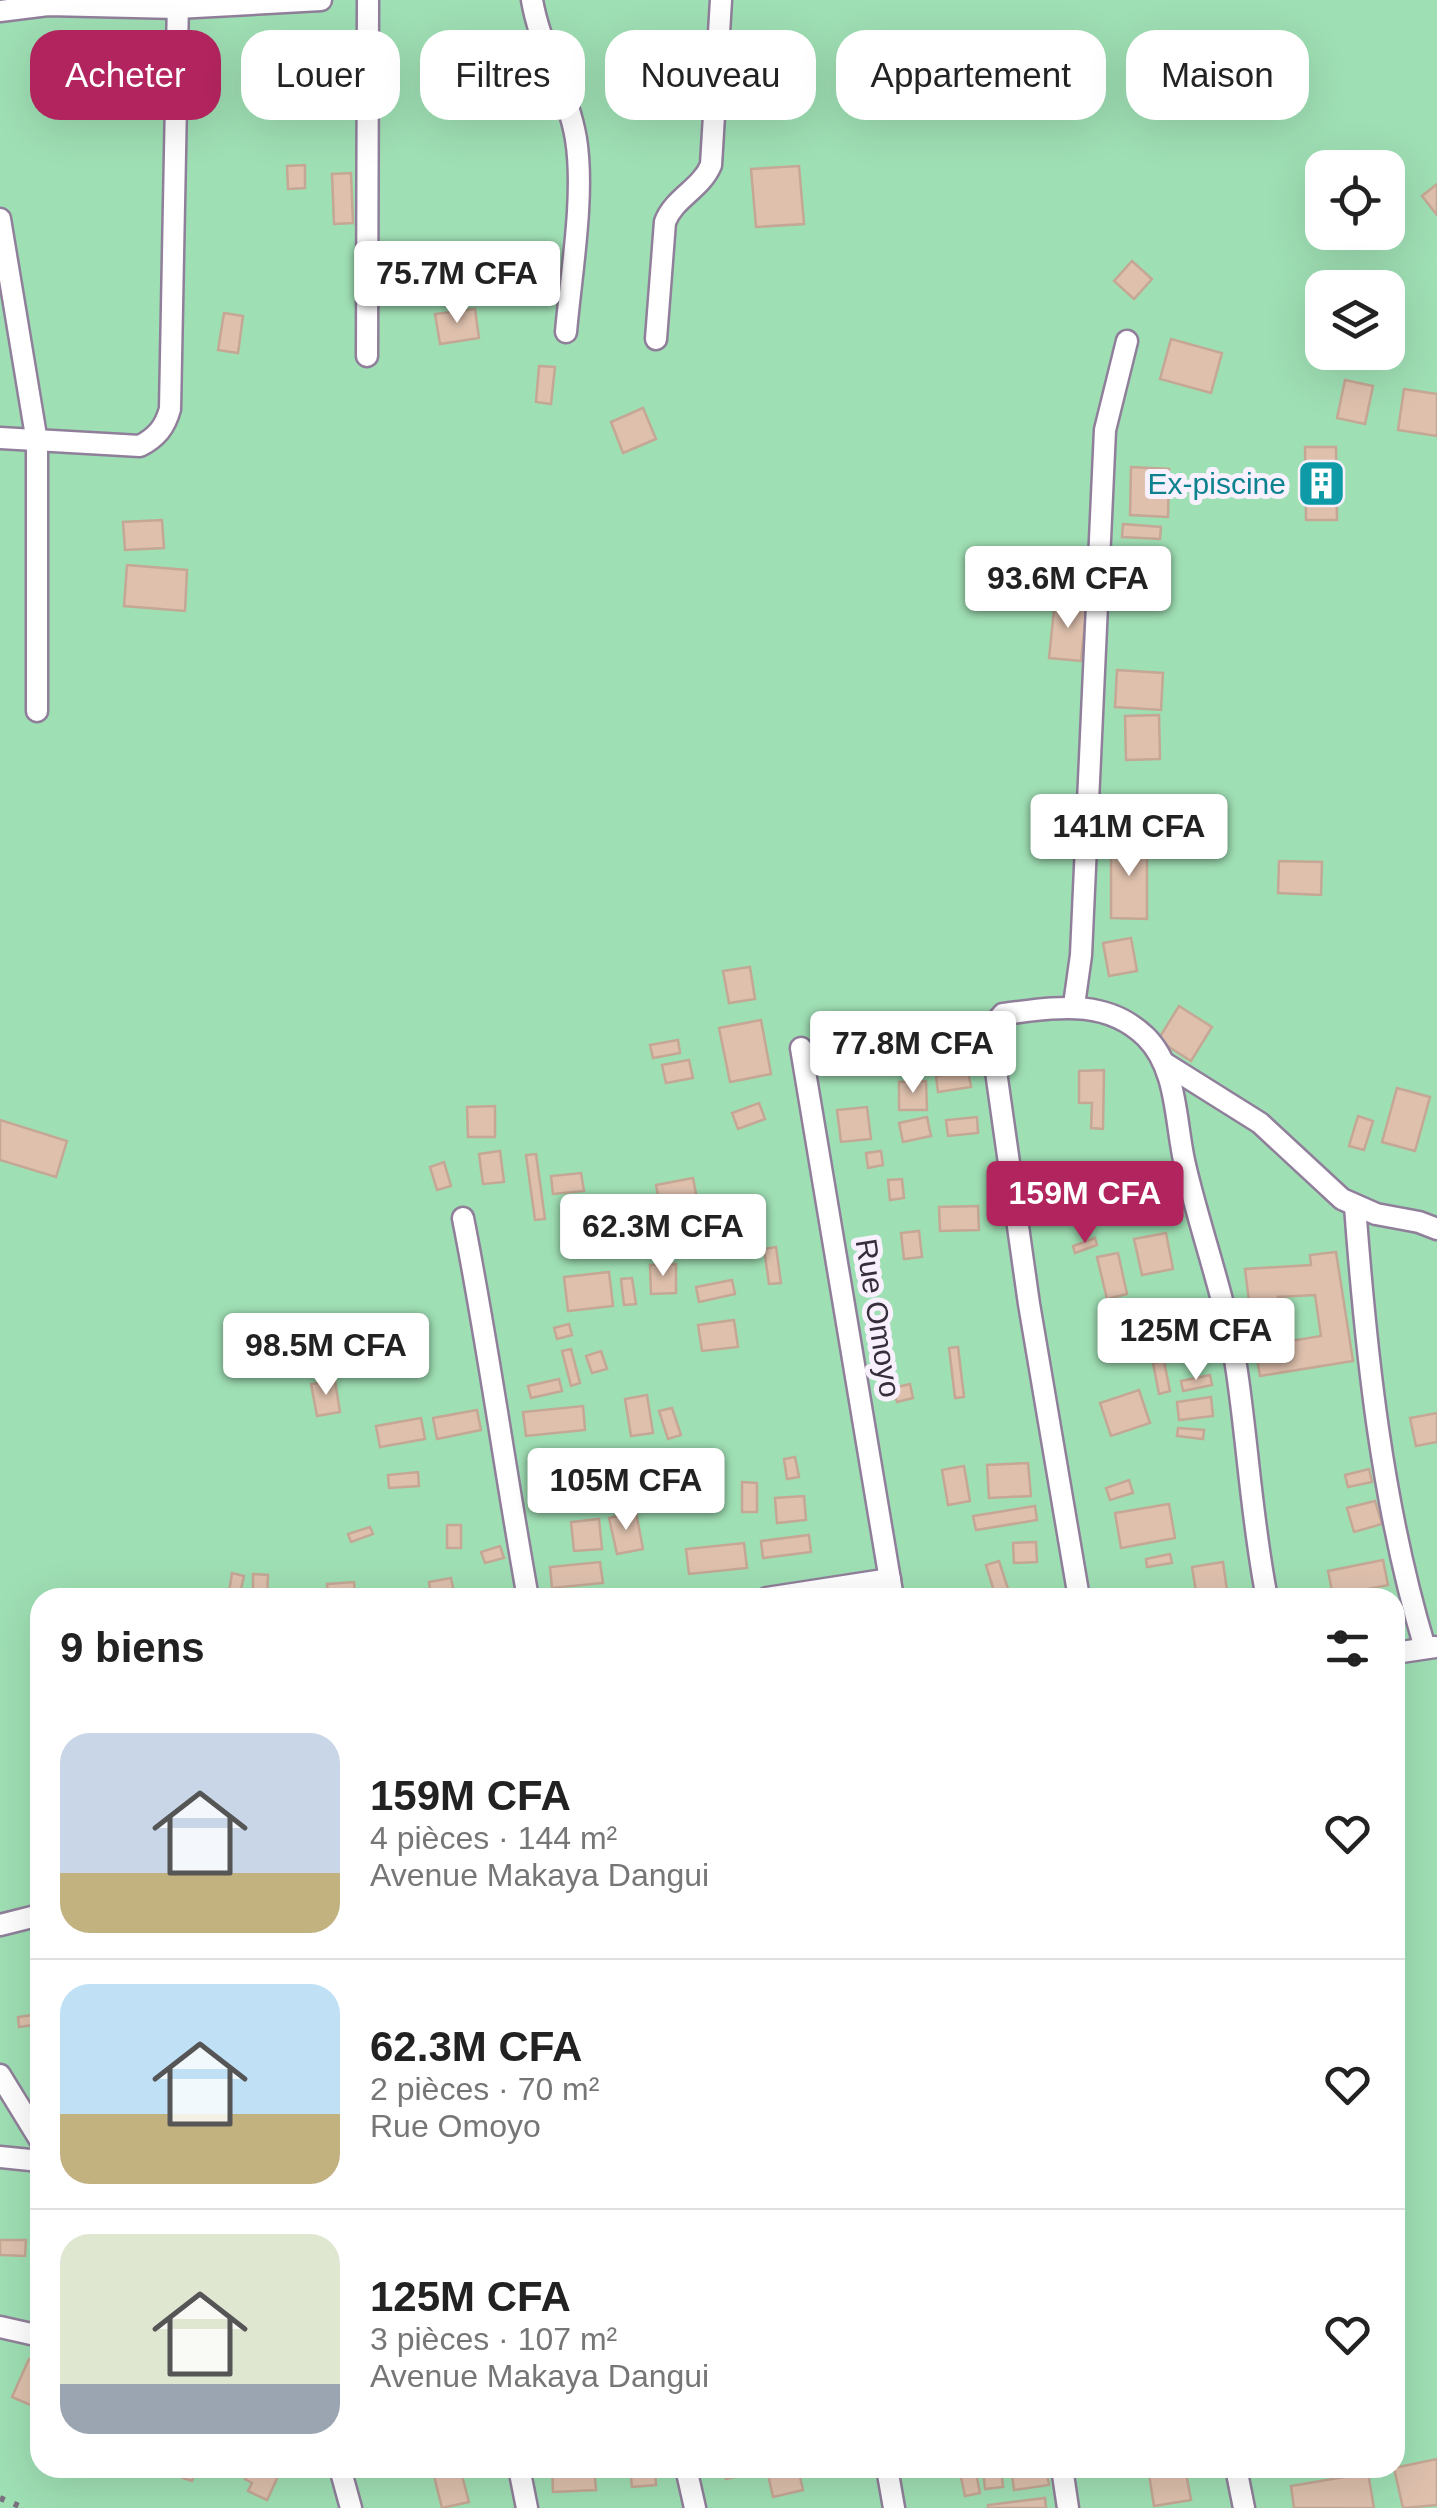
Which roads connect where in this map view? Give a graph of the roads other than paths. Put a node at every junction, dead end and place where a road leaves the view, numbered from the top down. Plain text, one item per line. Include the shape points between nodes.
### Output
1 (321, 0) edge
2 (368, 0) edge
3 (532, 0) edge
4 (721, 0) edge
5 (178, 4) edge
6 (0, 11) edge
7 (0, 218) edge
8 (566, 332) dead end
9 (656, 339) dead end
10 (1127, 341) dead end
11 (368, 356) dead end
12 (0, 438) edge
13 (37, 442) junction
14 (37, 711) dead end
15 (1074, 1005) junction
16 (801, 1048) dead end
17 (1166, 1064) junction
18 (1354, 1206) junction
19 (463, 1218) dead end
20 (1437, 1229) edge
21 (526, 1588) edge
22 (892, 1588) edge
23 (1077, 1588) edge
24 (1265, 1588) edge
25 (1431, 1648) edge
26 (1405, 1652) edge
27 (30, 1918) edge
28 (0, 1925) edge
29 (0, 2075) edge
30 (30, 2124) edge
31 (0, 2157) edge
32 (30, 2160) edge
33 (0, 2327) edge
34 (30, 2334) edge
35 (343, 2478) edge
36 (521, 2478) edge
37 (688, 2478) edge
38 (889, 2478) edge
39 (1064, 2478) edge
40 (1238, 2478) edge
41 (351, 2508) edge
42 (528, 2508) edge
43 (695, 2508) edge
44 (894, 2508) edge
45 (1068, 2508) edge
46 (1244, 2508) edge

1 - 5 street
2 - 11 street
3 - 8 street via 576,140
4 - 9 street via 711,165 665,222
5 - 6 street via 48,4
5 - 13 street via 166,424 140,446
7 - 13 street
10 - 15 street via 1105,430
12 - 13 street
13 - 14 street
15 - 17 street via 1131,1024
15 - 23 street via 1003,1014 990,1029
16 - 22 street, Rue Omoyo
17 - 18 street via 1260,1123
17 - 24 street via 1237,1370
18 - 20 street
18 - 25 street via 1384,1464 1405,1580
19 - 21 street
25 - 26 street
27 - 28 street
29 - 30 street
31 - 32 street
33 - 34 street
35 - 41 street
36 - 42 street
37 - 43 street
38 - 44 street
39 - 45 street
40 - 46 street

